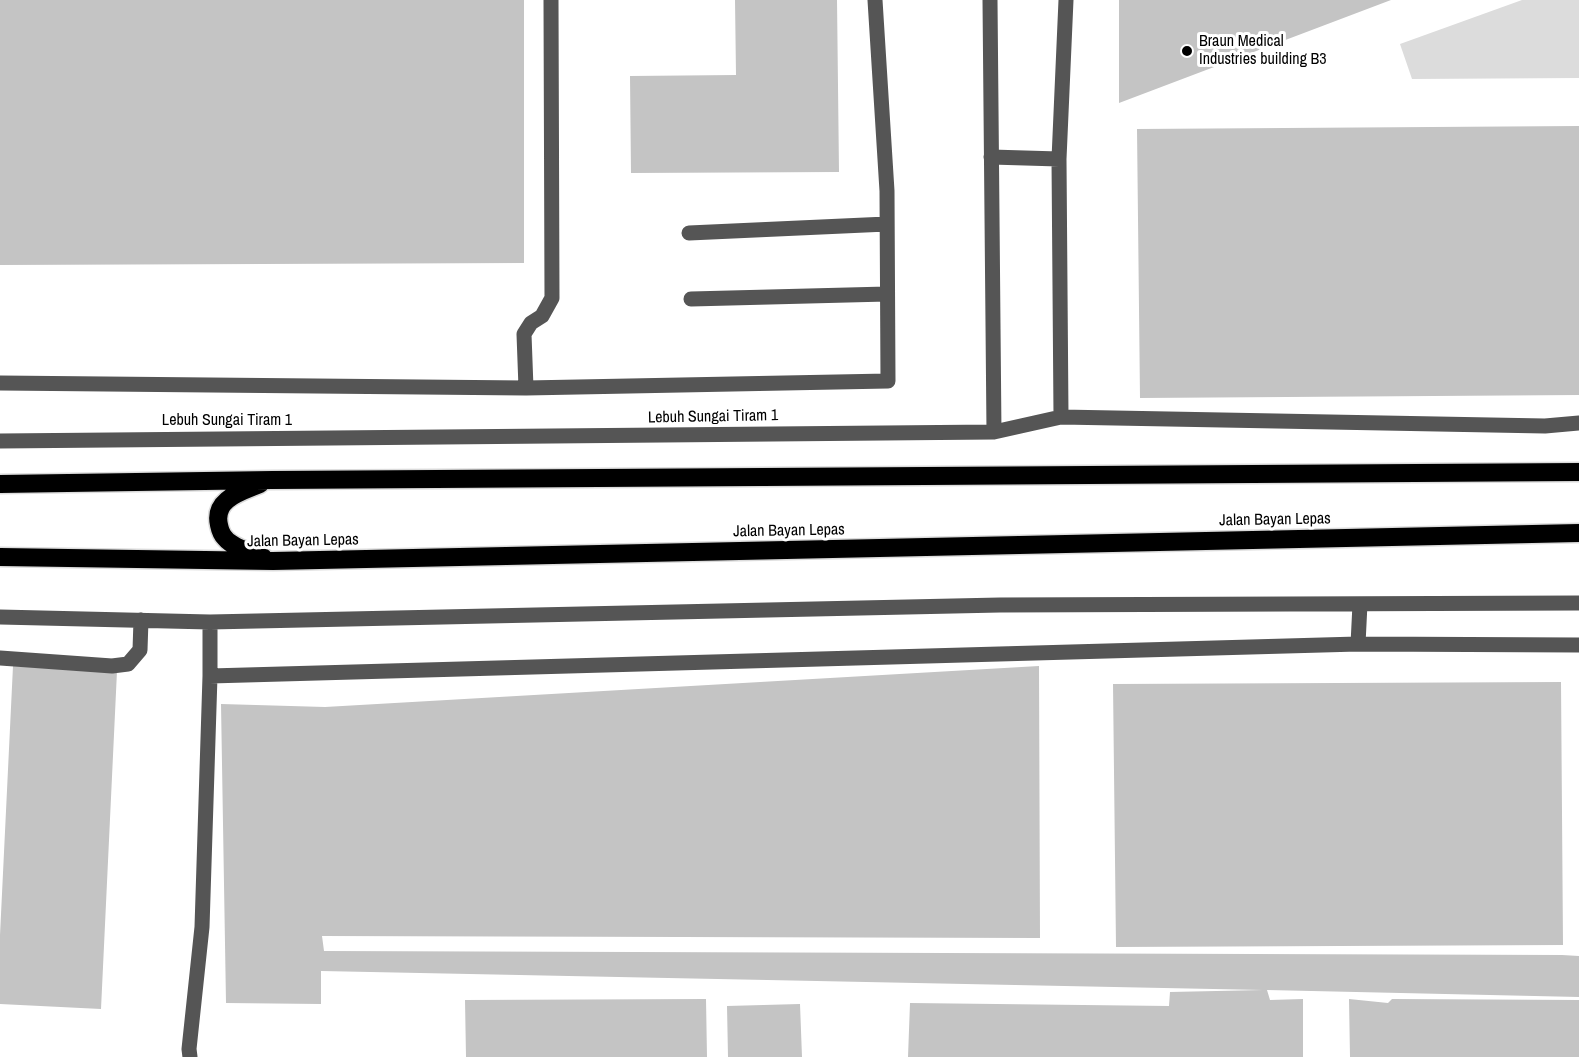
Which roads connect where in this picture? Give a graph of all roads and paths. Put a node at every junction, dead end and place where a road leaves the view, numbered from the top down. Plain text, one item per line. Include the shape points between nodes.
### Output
1 (551, 0) edge
2 (875, 0) edge
3 (990, 0) edge
4 (1066, 0) edge
5 (992, 157) junction
6 (1059, 159) junction
7 (887, 224) junction
8 (689, 233) dead end
9 (887, 294) junction
10 (691, 298) dead end
11 (0, 384) edge
12 (526, 388) junction
13 (1061, 417) junction
14 (1579, 423) edge
15 (994, 432) junction
16 (0, 441) edge
17 (1579, 472) edge
18 (272, 480) junction
19 (0, 484) edge
20 (1579, 533) edge
21 (0, 557) edge
22 (273, 561) junction
23 (1579, 603) edge
24 (1360, 604) junction
25 (0, 617) edge
26 (141, 620) junction
27 (210, 622) junction
28 (1358, 644) junction
29 (1579, 645) edge
30 (0, 658) edge
31 (210, 676) junction
32 (190, 1057) edge

1 - 12 street via 552,298 542,316 524,334
2 - 7 street
3 - 5 street
4 - 6 street
5 - 6 street
5 - 15 street
6 - 13 street
7 - 8 street
7 - 9 street
9 - 10 street
9 - 12 street via 888,381
11 - 12 street
13 - 14 street, Lebuh Sungai Tiram 1 via 1545,426
13 - 15 street, Lebuh Sungai Tiram 1
15 - 16 street, Lebuh Sungai Tiram 1
17 - 18 highway
18 - 19 highway
18 - 22 highway via 227,499 218,517 225,538
20 - 22 highway, Jalan Bayan Lepas
21 - 22 highway, Jalan Bayan Lepas
23 - 24 street
24 - 27 street via 1000,605
24 - 28 street
25 - 26 street
26 - 27 street
26 - 30 street via 140,650 128,664
27 - 31 street
28 - 29 street
28 - 31 street
31 - 32 street via 202,927

